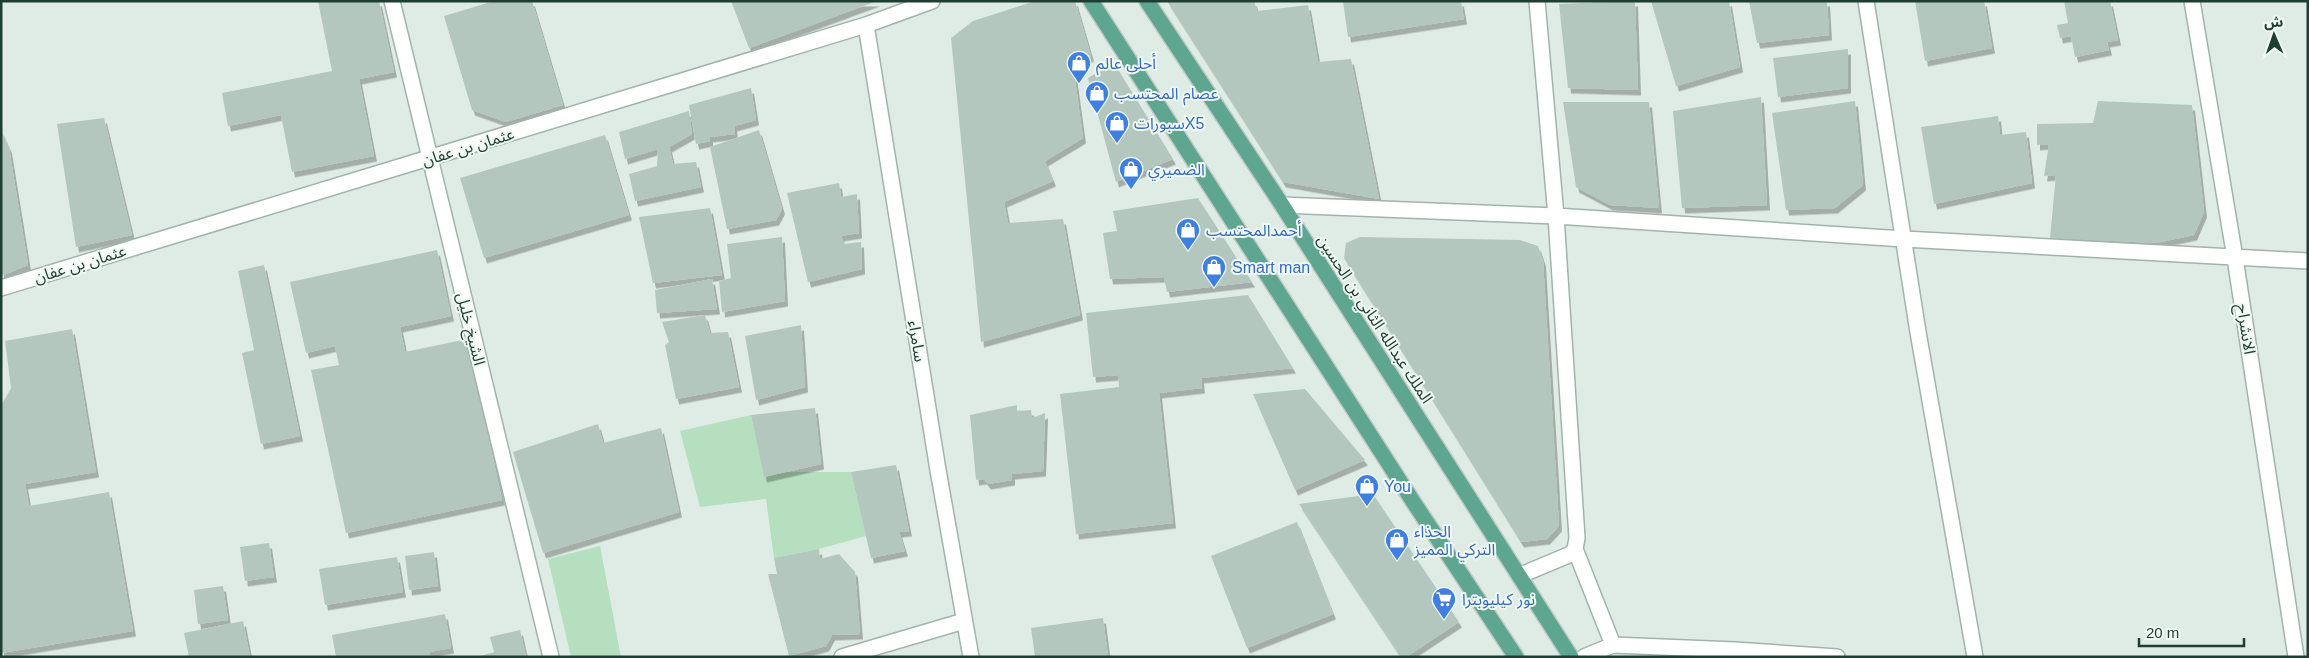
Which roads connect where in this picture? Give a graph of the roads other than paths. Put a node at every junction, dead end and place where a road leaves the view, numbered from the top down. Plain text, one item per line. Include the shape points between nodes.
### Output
1 (392, 1) edge
2 (932, 1) edge
3 (1091, 1) edge
4 (1147, 1) edge
5 (1537, 1) edge
6 (1866, 1) edge
7 (2192, 1) edge
8 (866, 25) junction
9 (430, 159) junction
10 (1282, 205) junction
11 (1556, 216) junction
12 (1904, 239) junction
13 (2235, 258) junction
14 (2308, 261) edge
15 (1, 288) edge
16 (1575, 549) junction
17 (1520, 575) junction
18 (964, 621) junction
19 (1612, 645) junction
20 (551, 657) edge
21 (842, 657) edge
22 (971, 657) edge
23 (1516, 657) edge
24 (1571, 657) edge
25 (1584, 657) edge
26 (1837, 657) edge
27 (1975, 657) edge
28 (2296, 657) edge

1 - 9 street, الشيخ خليل
2 - 8 street, عثمان بن عفان
3 - 23 main road
4 - 10 main road, الملك عبدالله الثاني بن الحسين
5 - 11 street
6 - 12 street
7 - 13 street, الانشراح
8 - 9 street, عثمان بن عفان
8 - 18 street, سامراء
9 - 15 street, عثمان بن عفان
9 - 20 street, الشيخ خليل
10 - 11 street
10 - 17 main road, الملك عبدالله الثاني بن الحسين
11 - 12 street
11 - 16 street via 1577,538
12 - 13 street
12 - 27 street
13 - 14 street
13 - 28 street, الانشراح
16 - 17 street via 1560,560
16 - 19 street
17 - 24 main road, الملك عبدالله الثاني بن الحسين
18 - 21 street
18 - 22 street, سامراء
19 - 25 street
19 - 26 street

